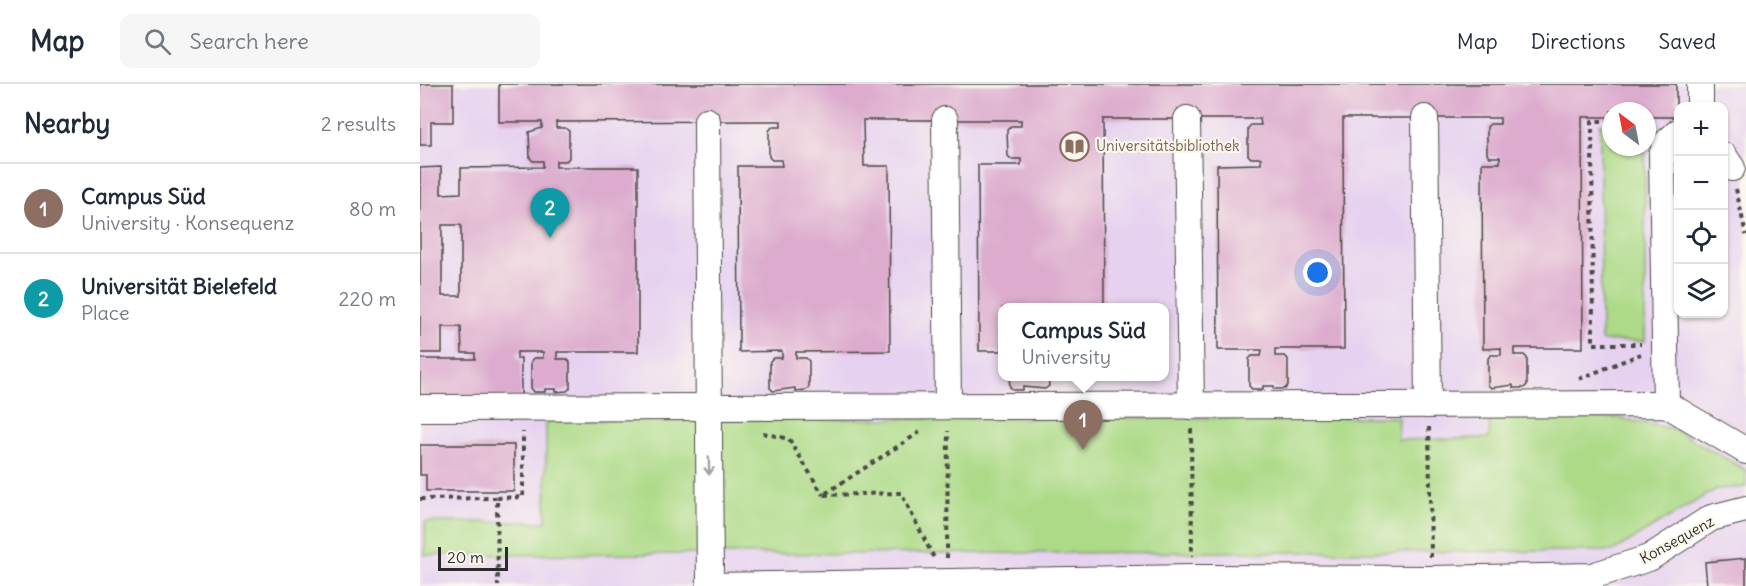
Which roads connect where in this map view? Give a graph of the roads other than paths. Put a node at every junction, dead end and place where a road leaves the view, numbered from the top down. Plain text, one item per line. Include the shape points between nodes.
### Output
1 (1700, 84) edge
2 (1700, 102) edge
3 (1425, 118) dead end
4 (1187, 119) dead end
5 (945, 120) dead end
6 (706, 121) dead end
7 (1674, 136) edge
8 (1665, 404) junction
9 (1428, 405) junction
10 (1191, 406) junction
11 (708, 407) junction
12 (420, 408) edge
13 (948, 410) junction
14 (1746, 450) edge
15 (1746, 509) edge
16 (1431, 583) edge
17 (709, 586) edge

1 - 2 street
3 - 9 street
4 - 10 street
5 - 13 street
6 - 11 street
7 - 8 street via 1662,155
8 - 9 street
8 - 14 street
9 - 10 street
10 - 13 street
11 - 12 street
11 - 13 street
11 -> 17 street
15 - 16 street, Konsequenz via 1711,518 1648,558 1592,576
16 - 17 street, Konsequenz via 1192,578

